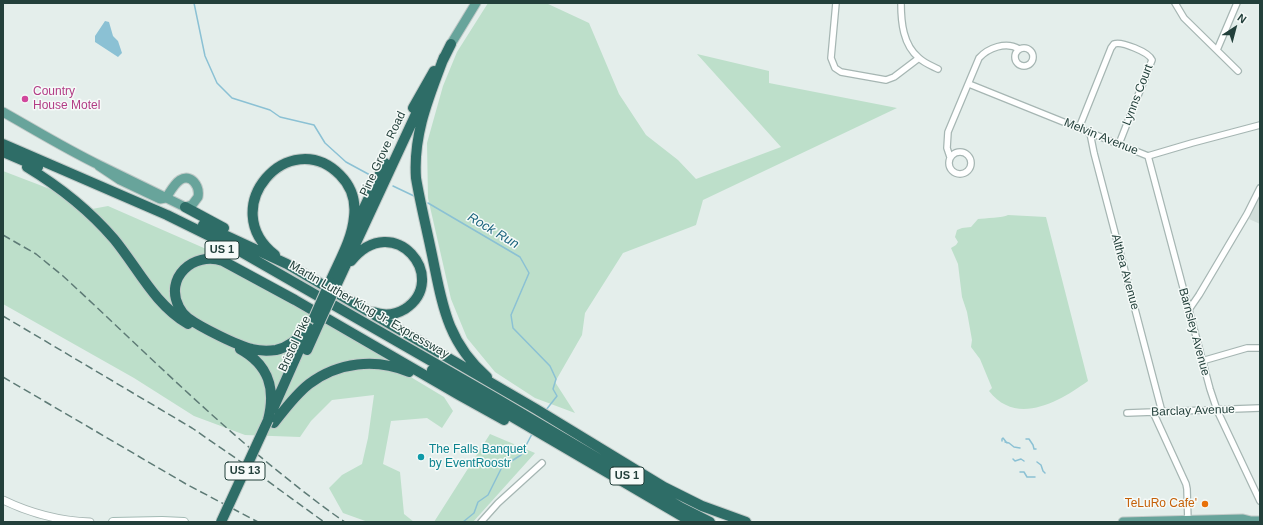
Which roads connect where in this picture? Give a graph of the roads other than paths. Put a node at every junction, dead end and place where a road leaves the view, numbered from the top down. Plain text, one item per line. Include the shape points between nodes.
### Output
1 (476, 3) edge
2 (836, 3) edge
3 (901, 3) edge
4 (1175, 3) edge
5 (1237, 3) edge
6 (451, 44) junction
7 (1019, 49) dead end
8 (1217, 50) junction
9 (444, 57) junction
10 (919, 58) junction
11 (938, 69) dead end
12 (1238, 71) dead end
13 (968, 84) junction
14 (3, 112) edge
15 (1260, 125) edge
16 (1079, 128) junction
17 (1090, 133) junction
18 (3, 144) edge
19 (1119, 144) junction
20 (3, 153) edge
21 (1148, 156) junction
22 (950, 157) junction
23 (1260, 188) edge
24 (107, 189) junction
25 (166, 198) junction
26 (185, 207) junction
27 (350, 237) junction
28 (267, 254) junction
29 (287, 264) junction
30 (341, 276) junction
31 (333, 284) junction
32 (362, 308) junction
33 (1188, 311) junction
34 (317, 319) junction
35 (309, 328) junction
36 (1260, 348) edge
37 (1202, 361) junction
38 (458, 395) junction
39 (514, 397) junction
40 (1260, 408) edge
41 (1217, 410) junction
42 (1153, 412) junction
43 (1162, 412) junction
44 (1127, 413) dead end
45 (528, 419) junction
46 (271, 421) junction
47 (545, 428) junction
48 (542, 463) dead end
49 (3, 500) edge
50 (1260, 501) edge
51 (1188, 521) edge
52 (1260, 521) edge
53 (90, 522) edge
54 (106, 522) edge
55 (113, 522) edge
56 (184, 522) edge
57 (221, 522) edge
58 (228, 522) edge
59 (480, 522) edge
60 (682, 522) edge
61 (692, 522) edge
62 (710, 522) edge
63 (746, 522) edge
64 (1123, 522) edge
65 (1250, 522) edge

1 - 6 main road, Pine Grove Road
2 - 10 street via 831,58 838,71 886,80
3 - 10 street via 901,21 905,36
4 - 8 street via 1184,18
5 - 8 street
6 - 9 highway, Pine Grove Road
6 - 27 highway, Pine Grove Road via 408,115
7 - 13 street via 998,46 984,52
8 - 12 street
9 - 30 highway, Pine Grove Road
9 - 39 highway via 419,128 416,159 418,186 442,302 453,334 476,367
10 - 11 street
13 - 16 street, Melvin Avenue
13 - 22 street via 948,132 947,148
14 - 25 main road via 100,166
15 - 21 street, Melvin Avenue
16 - 17 street, Melvin Avenue
16 - 19 street, Lynns Court via 1111,48 1120,42 1147,54 1152,60
17 - 19 street, Melvin Avenue
17 - 43 street, Althea Avenue
18 - 24 highway, Martin Luther King Jr. Expressway / US 1
19 - 21 street, Melvin Avenue
20 - 45 highway, Martin Luther King Jr. Expressway / US 1 via 164,221 233,255
20 - 46 highway via 63,191 87,211 114,239 158,299 174,315 256,360 270,384
21 - 33 street, Barnsley Avenue
22 - 22 street via 955,152 966,153 971,159 971,167 964,173 957,174 949,166
23 - 33 street
24 - 28 highway via 183,216
24 - 45 highway, Martin Luther King Jr. Expressway / US 1 via 236,249
25 - 26 main road
25 - 26 main road via 179,180 192,180 198,187 198,197 192,205
26 - 28 highway
27 - 29 highway via 354,203 352,192 342,178 330,167 315,161 296,160 284,164 269,173 259,186 252,215 261,239
27 - 31 highway, US 13
28 - 29 highway
29 - 32 highway
30 - 31 highway, Bristol Pike / US 13
30 - 32 highway via 359,252 378,242 397,244 414,257 422,279 418,294 410,305 390,314
31 - 34 highway, Bristol Pike / US 13, bridge
32 - 39 highway
33 - 37 street, Barnsley Avenue
34 - 35 highway, US 13
34 - 46 highway, Bristol Pike / US 13
35 - 38 highway via 292,343 281,348 263,351 246,347 195,323 186,316 176,300 175,287 186,268 196,260 210,258 223,261
35 - 46 highway, US 13
36 - 37 street via 1247,348
37 - 41 street, Barnsley Avenue
38 - 45 highway
38 - 46 highway via 397,367 375,363 351,365 328,372 308,384
39 - 45 highway
40 - 41 street, Barclay Avenue
41 - 43 street, Barclay Avenue
41 - 50 street, Barnsley Avenue
42 - 43 street, Barclay Avenue
42 - 44 street, Barclay Avenue
42 - 51 street via 1188,489
45 - 47 highway
45 - 47 highway
46 - 57 highway, US 13, bridge
46 - 58 highway, US 13
47 - 60 highway
47 - 61 highway, US 1
47 - 62 highway, US 1
47 - 63 highway via 575,440 714,511
48 - 59 street
49 - 53 street via 52,517
51 - 64 main road
51 - 65 main road via 1243,519
52 - 65 main road
54 - 55 street
55 - 56 main road

